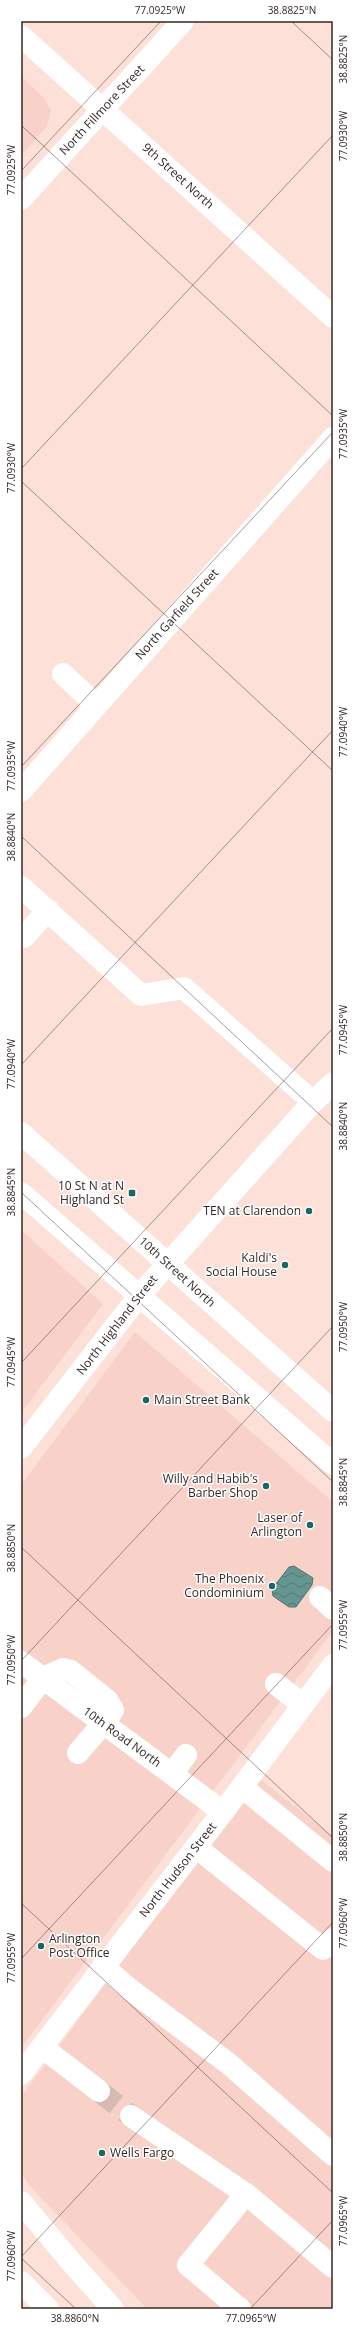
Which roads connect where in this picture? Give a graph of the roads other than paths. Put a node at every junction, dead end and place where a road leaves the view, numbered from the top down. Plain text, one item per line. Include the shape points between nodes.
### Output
1 (183, 21) edge
2 (25, 48) edge
3 (104, 109) junction
4 (24, 189) edge
5 (333, 317) edge
6 (333, 438) edge
7 (63, 674) dead end
8 (96, 705) junction
9 (21, 790) edge
10 (21, 887) edge
11 (48, 910) junction
12 (24, 937) dead end
13 (333, 1083) edge
14 (313, 1102) junction
15 (21, 1133) edge
16 (21, 1193) edge
17 (167, 1263) junction
18 (139, 1296) junction
19 (333, 1411) edge
20 (21, 1448) edge
21 (333, 1464) edge
22 (333, 1665) edge
23 (28, 1671) edge
24 (276, 1684) dead end
25 (303, 1705) junction
26 (21, 1707) edge
27 (102, 1722) junction
28 (78, 1753) dead end
29 (190, 1758) dead end
30 (176, 1777) junction
31 (242, 1787) junction
32 (223, 1812) junction
33 (196, 1847) junction
34 (333, 1861) edge
35 (333, 1939) edge
36 (103, 1966) junction
37 (42, 2047) junction
38 (21, 2074) edge
39 (99, 2091) tunnel mouth
40 (132, 2116) tunnel mouth
41 (333, 2155) edge
42 (246, 2194) junction
43 (21, 2202) edge
44 (333, 2267) edge
45 (21, 2282) edge
46 (48, 2309) edge
47 (113, 2309) edge
48 (240, 2309) edge

1 - 3 street, North Fillmore Street
2 - 3 street, 9th Street North
3 - 4 street, North Fillmore Street
3 - 5 street, 9th Street North
6 - 8 street, North Garfield Street
7 - 8 street
8 - 9 street, North Garfield Street
10 - 11 street
11 - 12 street
11 - 14 street via 141,996 184,988
13 - 14 street, North Highland Street
14 - 17 street, North Highland Street
15 - 17 street, 10th Street North
16 - 18 street
17 - 18 street, North Highland Street
17 - 19 street, 10th Street North
18 - 20 street, North Highland Street
18 - 21 street
22 - 25 street, North Hudson Street
23 - 26 street
23 - 27 street, 10th Road North
24 - 25 street
25 - 31 street, North Hudson Street
27 - 28 street
27 - 30 street, 10th Road North
29 - 30 street
30 - 32 street, 10th Road North
31 - 32 street, North Hudson Street
31 - 34 street
32 - 33 street, North Hudson Street
33 - 35 street via 323,1949
33 - 36 street, North Hudson Street
36 - 37 street, North Hudson Street
36 - 41 street via 229,2064
37 - 38 street, North Hudson Street
37 - 39 street
40 - 42 street
42 - 44 street
42 - 48 street via 188,2266
43 - 47 street
45 - 46 street

